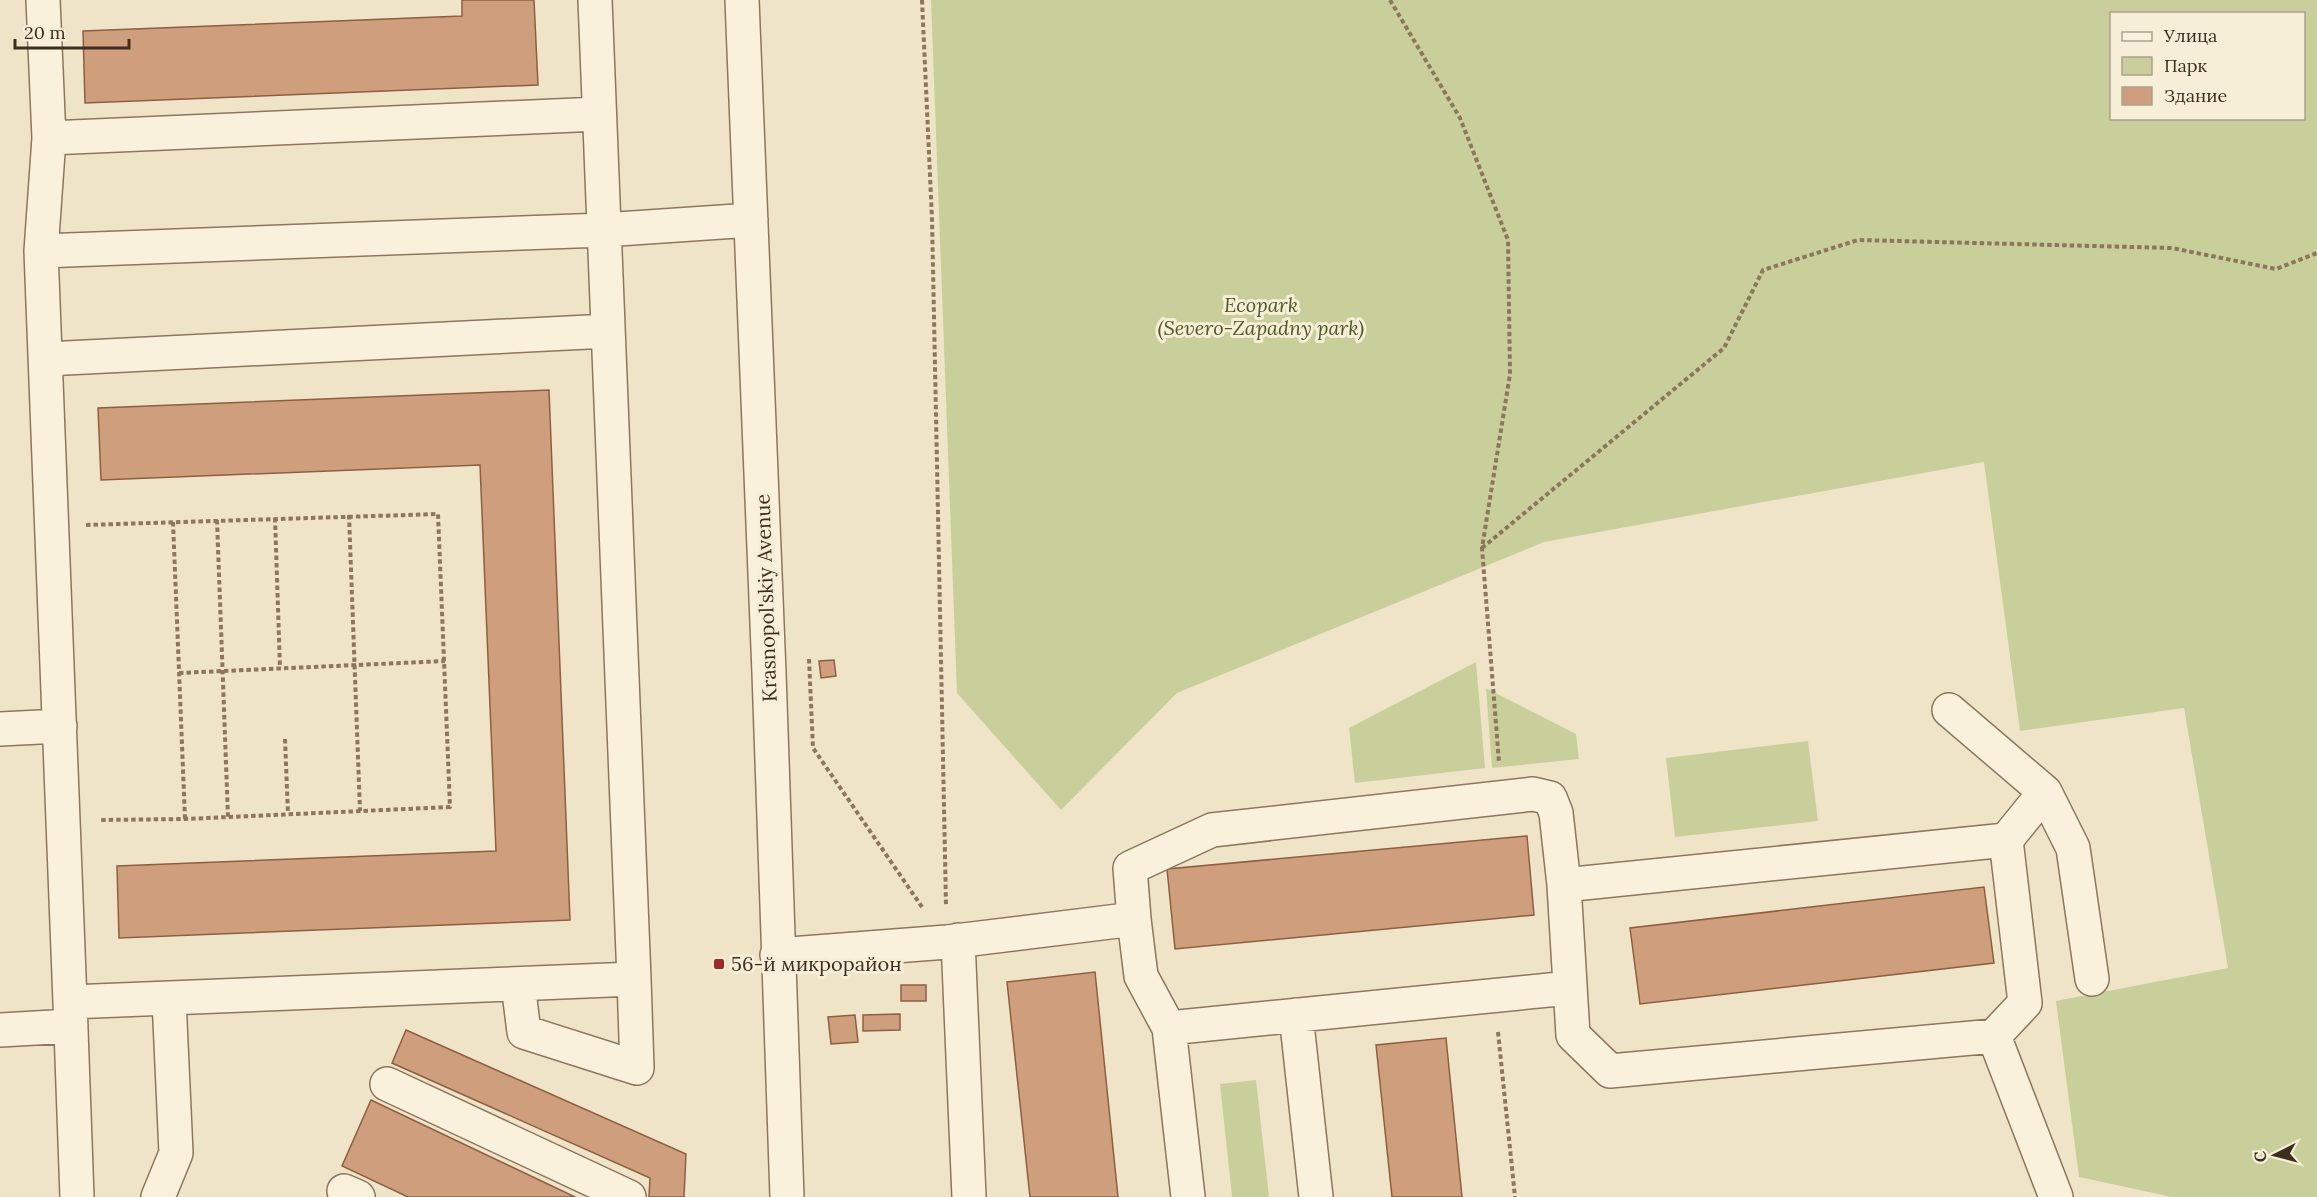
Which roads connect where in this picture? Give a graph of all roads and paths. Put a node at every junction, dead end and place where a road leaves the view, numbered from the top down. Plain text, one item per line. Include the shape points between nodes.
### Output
1 (42, 0) edge
2 (596, 0) edge
3 (742, 0) edge
4 (922, 0) edge
5 (1390, 0) edge
6 (599, 114) junction
7 (49, 138) junction
8 (751, 219) junction
9 (603, 230) junction
10 (41, 251) junction
11 (2317, 253) edge
12 (608, 332) junction
13 (46, 359) junction
14 (349, 515) junction
15 (275, 518) junction
16 (217, 520) junction
17 (173, 522) junction
18 (80, 526) dead end
19 (1482, 548) junction
20 (809, 659) dead end
21 (445, 661) junction
22 (355, 665) junction
23 (280, 668) junction
24 (223, 671) junction
25 (179, 673) junction
26 (1949, 710) dead end
27 (60, 726) junction
28 (0, 729) edge
29 (285, 739) dead end
30 (2045, 792) junction
31 (1502, 796) junction
32 (360, 811) junction
33 (288, 814) junction
34 (228, 817) junction
35 (185, 819) junction
36 (92, 820) dead end
37 (2006, 840) junction
38 (1564, 885) junction
39 (1134, 919) junction
40 (952, 941) junction
41 (777, 954) junction
42 (634, 979) junction
43 (2092, 979) dead end
44 (518, 984) junction
45 (1569, 988) junction
46 (1494, 996) junction
47 (169, 999) junction
48 (71, 1014) junction
49 (1296, 1015) junction
50 (1169, 1028) junction
51 (0, 1030) edge
52 (1994, 1036) junction
53 (387, 1084) dead end
54 (77, 1197) edge
55 (158, 1197) edge
56 (629, 1197) edge
57 (787, 1197) edge
58 (969, 1197) edge
59 (1188, 1197) edge
60 (1316, 1197) edge
61 (1515, 1197) edge
62 (2056, 1197) edge

1 - 7 street
2 - 6 street
3 - 8 street, Krasnopol'skiy Avenue
4 - 40 path via 932,219
5 - 19 path via 1460,118 1508,240 1509,374
6 - 7 street
6 - 9 street
7 - 10 street
8 - 9 street
8 - 41 street, Krasnopol'skiy Avenue
9 - 10 street
9 - 12 street
10 - 13 street
11 - 19 path via 2276,269 2172,248 1857,240 1763,270 1724,348
12 - 13 street
12 - 42 street
13 - 27 street
14 - 15 path
14 - 21 path via 438,514
14 - 22 path
15 - 16 path
15 - 23 path
16 - 17 path
16 - 24 path
17 - 18 path
17 - 25 path
19 - 31 path
20 - 40 path via 813,748
21 - 22 path
21 - 32 path via 450,807
22 - 23 path
22 - 32 path
23 - 24 path
24 - 25 path
24 - 34 path
25 - 35 path
26 - 30 street
27 - 28 street
27 - 48 street
29 - 33 path
30 - 37 street
30 - 43 street via 2073,848
31 - 38 street via 1533,794 1550,798 1556,813
31 - 39 street via 1212,830 1130,868
32 - 33 path
33 - 34 path
34 - 35 path
35 - 36 path
37 - 38 street
37 - 52 street via 2025,1003
38 - 45 street
39 - 40 street
39 - 50 street via 1141,976
40 - 41 street
40 - 58 street
41 - 57 street, Krasnopol'skiy Avenue
42 - 44 street
42 - 44 street via 637,1068 524,1032
44 - 47 street
45 - 46 street
45 - 52 street via 1573,1035 1610,1071
46 - 49 street
46 - 61 path
47 - 48 street
47 - 55 street via 176,1153
48 - 51 street
48 - 54 street
49 - 50 street
49 - 60 street
50 - 59 street
52 - 62 street
53 - 56 street

